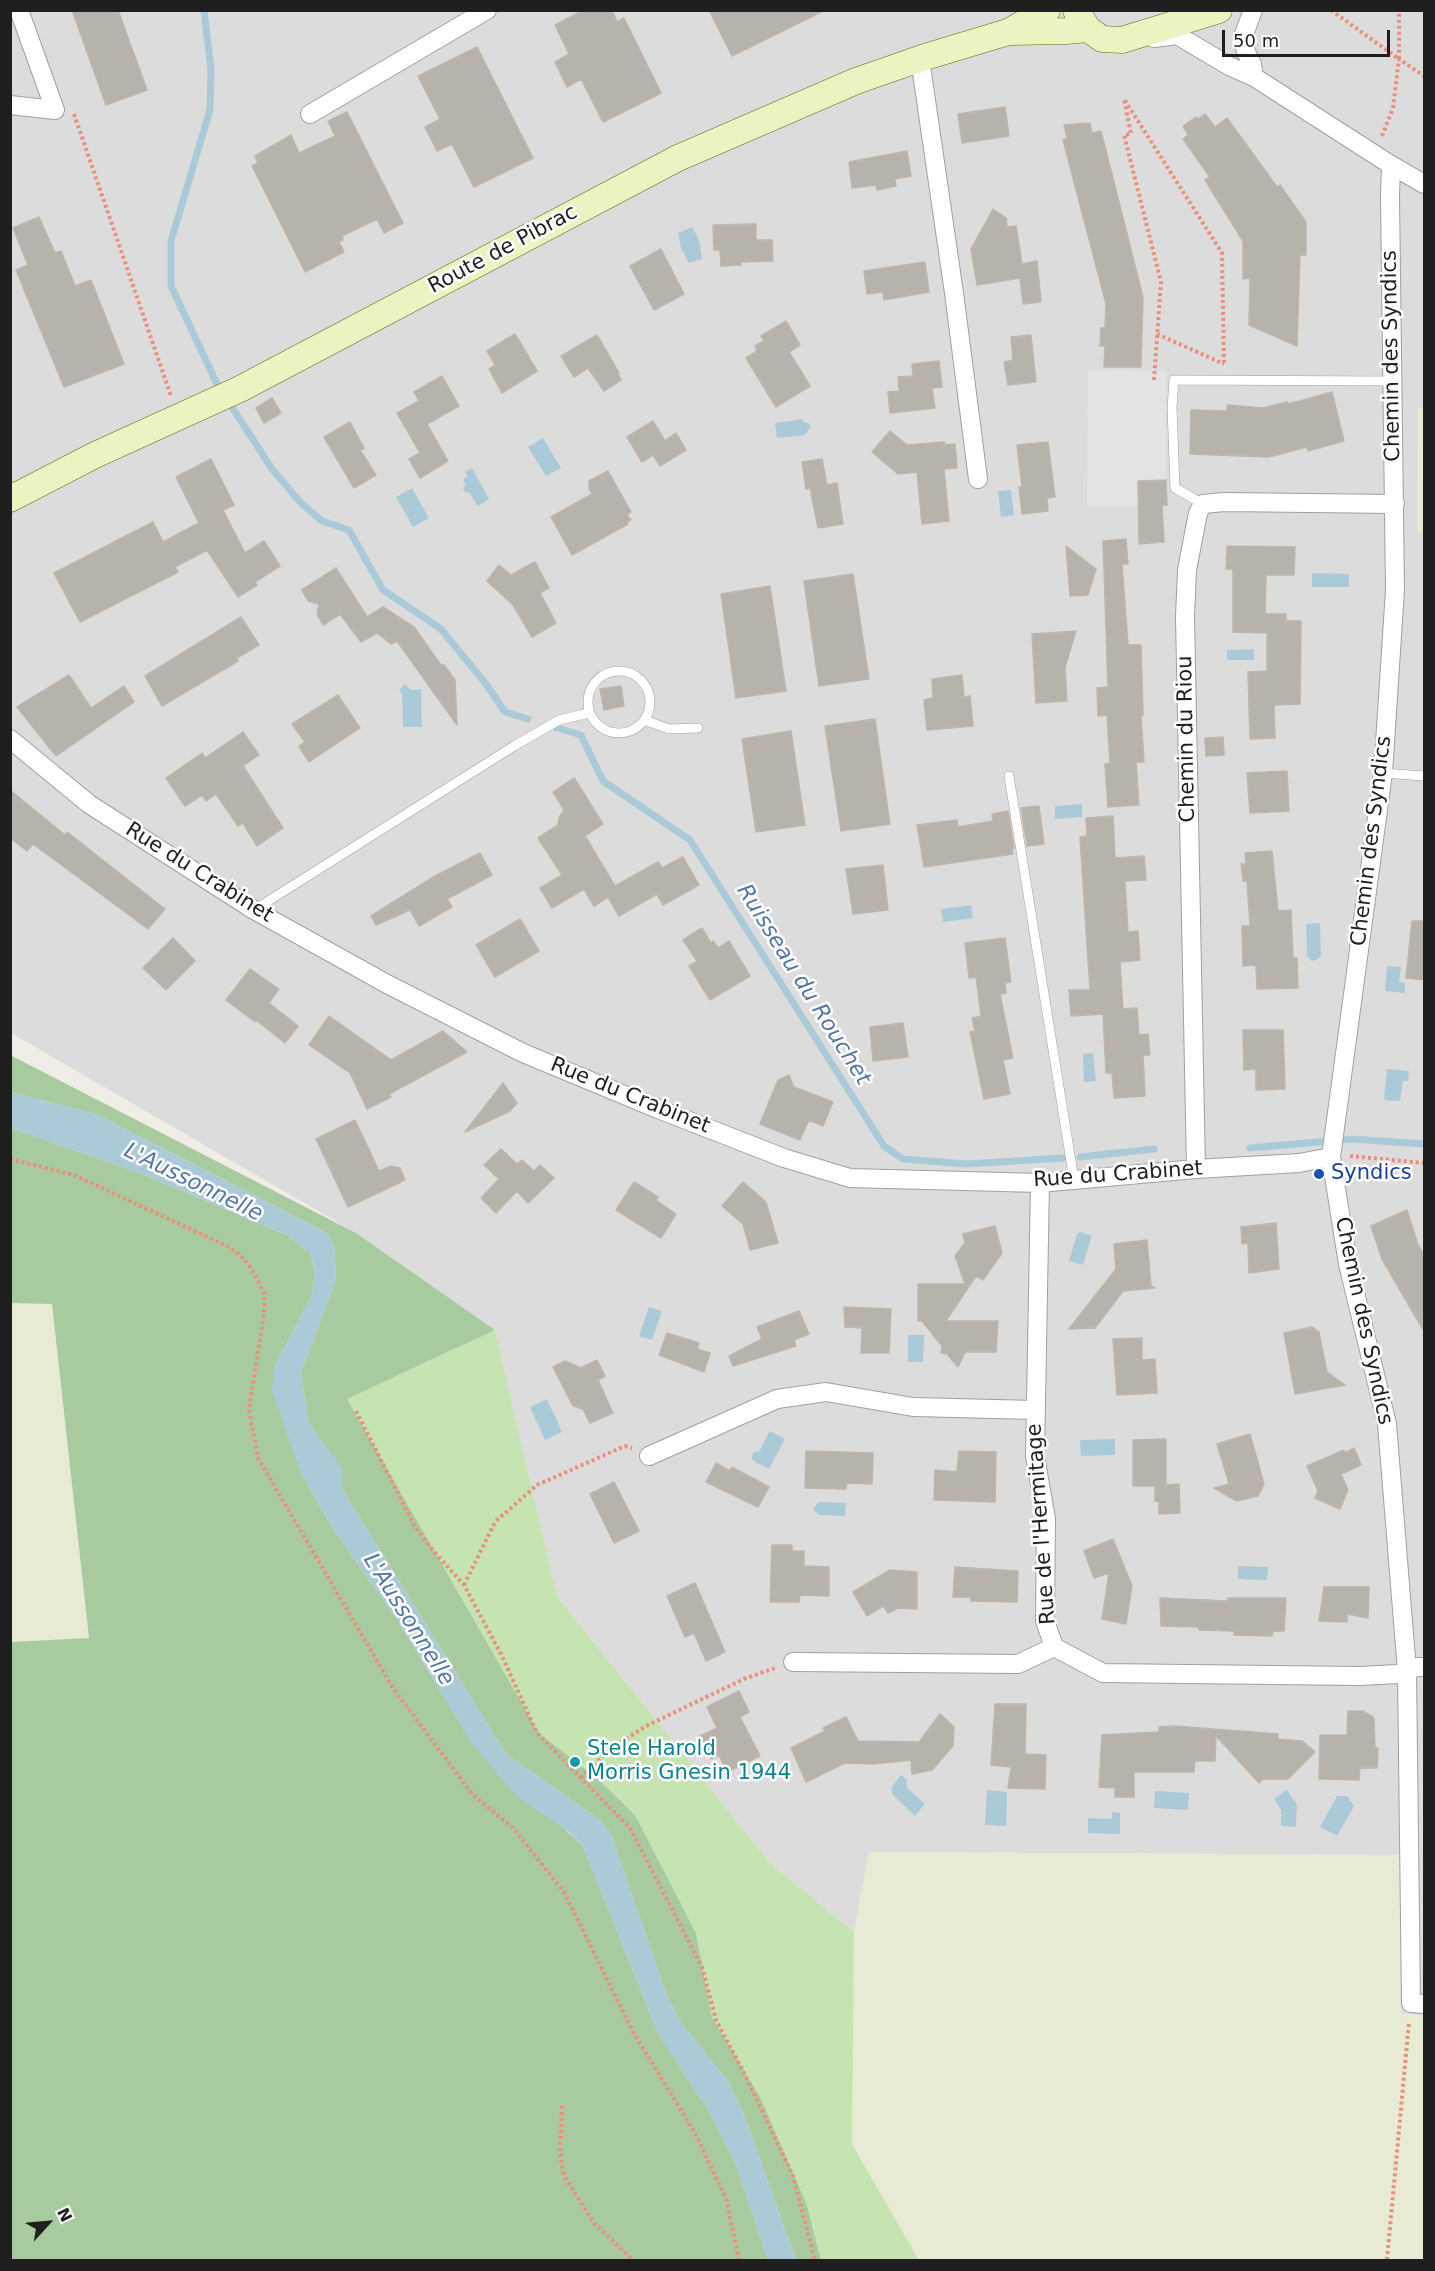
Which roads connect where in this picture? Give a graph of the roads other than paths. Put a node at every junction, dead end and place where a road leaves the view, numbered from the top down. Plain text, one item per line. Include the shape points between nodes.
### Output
1 (20, 10) edge
2 (487, 10) edge
3 (1047, 10) edge
4 (1219, 10) edge
5 (1253, 10) edge
6 (1082, 20) edge
7 (1008, 32) junction
8 (1122, 40) junction
9 (920, 59) junction
10 (1254, 77) junction
11 (10, 105) edge
12 (310, 114) dead end
13 (1391, 165) junction
14 (1425, 184) edge
15 (1392, 381) junction
16 (978, 479) dead end
17 (10, 499) edge
18 (1203, 504) junction
19 (1395, 504) junction
20 (589, 713) junction
21 (644, 720) junction
22 (698, 729) dead end
23 (10, 739) edge
24 (1383, 773) junction
25 (1009, 776) dead end
26 (1425, 776) edge
27 (254, 910) junction
28 (1332, 1146) junction
29 (1196, 1169) junction
30 (1074, 1180) junction
31 (1040, 1183) junction
32 (1035, 1410) junction
33 (649, 1456) road end
34 (1054, 1647) junction
35 (793, 1662) road end
36 (1416, 1669) edge
37 (1418, 2004) edge

1 - 11 street via 55,110
2 - 12 street
3 - 7 main road, Route de Pibrac
4 - 8 main road
5 - 10 street via 1243,37
6 - 7 main road, Route de Pibrac via 1057,32
6 - 8 main road via 1102,39
7 - 9 main road, Route de Pibrac
8 - 10 street via 1177,36
9 - 16 street
9 - 17 main road, Route de Pibrac via 856,81 678,158 240,389 95,455
10 - 13 street
13 - 14 street
13 - 15 street, Chemin des Syndics
15 - 18 lane via 1174,380 1175,488
15 - 19 street, Chemin des Syndics
18 - 19 street
18 - 29 street, Chemin du Riou via 1187,570 1185,618
19 - 24 street, Chemin des Syndics via 1395,590
20 - 21 lane via 598,725 617,733 636,728
20 - 21 lane via 588,697 597,680 615,671 625,672 634,675 647,691 650,701
20 - 27 lane via 559,720 514,746
21 - 22 lane via 669,729
23 - 27 street, Rue du Crabinet via 89,804
24 - 26 lane
24 - 28 street, Chemin des Syndics
25 - 30 lane
27 - 31 street, Rue du Crabinet via 523,1053 784,1158 850,1178
28 - 29 street, Rue du Crabinet via 1299,1163
28 - 36 street, Chemin des Syndics via 1348,1264 1387,1424
29 - 30 street, Rue du Crabinet
30 - 31 street, Rue du Crabinet
31 - 32 street, Rue de l'Hermitage
32 - 33 street via 913,1407 826,1392 777,1399
32 - 34 street, Rue de l'Hermitage via 1035,1456 1046,1519 1045,1621
34 - 35 street via 1018,1664
34 - 36 street, Rue de l'Hermitage via 1103,1673 1359,1676
36 - 37 street, Chemin des Syndics

